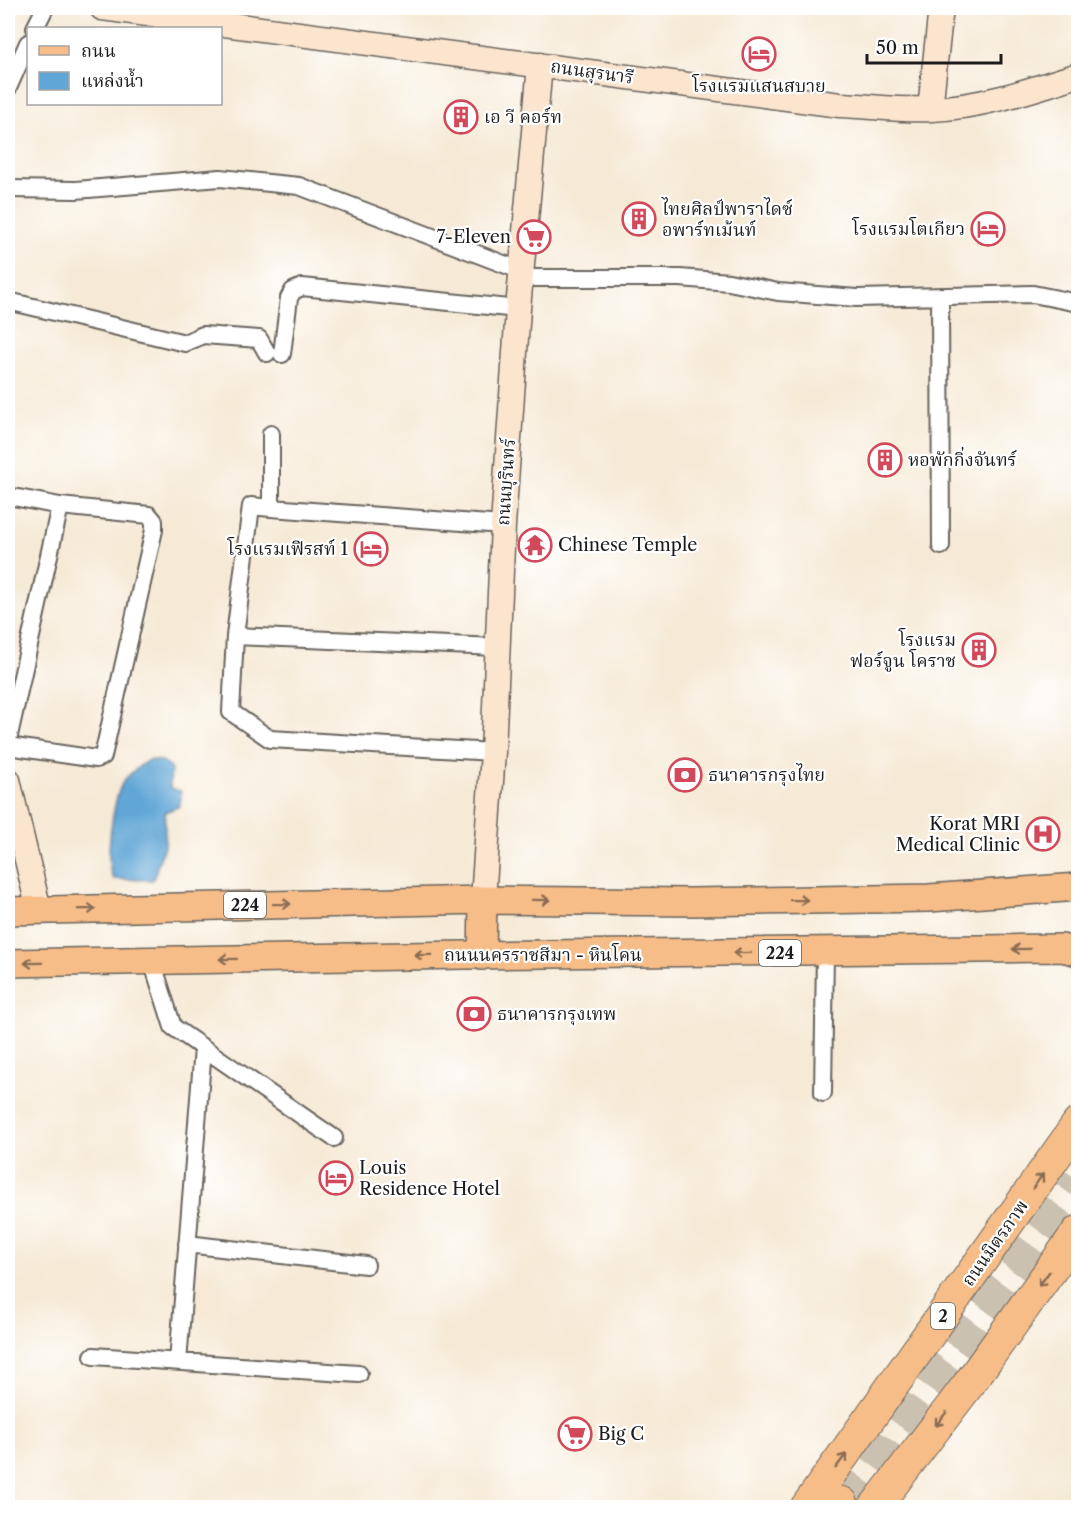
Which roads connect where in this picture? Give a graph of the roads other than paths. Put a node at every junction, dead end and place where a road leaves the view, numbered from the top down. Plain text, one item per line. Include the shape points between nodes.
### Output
1 (45, 8) edge
2 (102, 8) edge
3 (941, 8) edge
4 (36, 27) edge
5 (27, 45) edge
6 (540, 65) junction
7 (1078, 75) edge
8 (8, 88) edge
9 (930, 110) junction
10 (8, 189) edge
11 (522, 274) junction
12 (940, 296) junction
13 (8, 301) edge
14 (1078, 303) edge
15 (518, 309) junction
16 (271, 434) dead end
17 (8, 496) edge
18 (60, 506) junction
19 (271, 508) junction
20 (502, 525) junction
21 (940, 546) dead end
22 (235, 636) junction
23 (497, 648) junction
24 (8, 740) edge
25 (8, 746) edge
26 (493, 752) junction
27 (8, 780) edge
28 (1078, 887) edge
29 (483, 900) junction
30 (39, 910) junction
31 (8, 911) edge
32 (825, 952) junction
33 (1078, 952) edge
34 (482, 956) junction
35 (152, 961) junction
36 (8, 963) edge
37 (203, 1048) junction
38 (823, 1093) dead end
39 (1078, 1124) edge
40 (334, 1138) dead end
41 (1078, 1232) edge
42 (187, 1244) junction
43 (366, 1265) dead end
44 (93, 1356) dead end
45 (178, 1362) junction
46 (359, 1374) dead end
47 (806, 1508) edge
48 (874, 1508) edge

1 - 4 street
2 - 6 street, ถนนสุรนารี
3 - 9 street
5 - 8 street
6 - 9 street, ถนนสุรนารี via 840,105
6 - 11 street, ถนนบุรินทร์
7 - 9 street, ถนนสุรนารี via 1023,93
10 - 11 street via 76,190 220,178 299,186
11 - 12 street via 680,278 857,298
11 - 15 street, ถนนบุรินทร์
12 - 14 street via 1034,294
12 - 21 street
13 - 15 street via 184,343 203,335 259,339 275,354 289,298 302,287
15 - 20 street, ถนนบุรินทร์
16 - 19 street
17 - 18 street
18 - 24 street
18 - 25 street via 149,515 154,530 103,756 96,759
19 - 20 street
19 - 22 street via 251,506
20 - 23 street, ถนนบุรินทร์
22 - 23 street
22 - 26 street via 231,711 270,739
23 - 26 street, ถนนบุรินทร์
26 - 29 street, ถนนบุรินทร์
27 - 30 street
29 -> 28 main road, 224 via 929,898
30 -> 29 main road, 224
29 - 34 main road
30 - 31 main road, 224
33 -> 32 main road, ถนนนครราชสีมา - หินโคน / 224 via 1062,948
32 -> 34 main road, ถนนนครราชสีมา - หินโคน / 224
32 - 38 street
34 -> 35 main road, ถนนนครราชสีมา - หินโคน / 224
35 -> 36 main road, ถนนนครราชสีมา - หินโคน / 224
35 - 37 street via 173,1027
37 - 40 street
37 - 42 street
47 -> 39 highway, ถนนมิตรภาพ / 2
41 -> 48 highway
42 - 43 street
42 - 45 street
44 - 45 street
45 - 46 street

